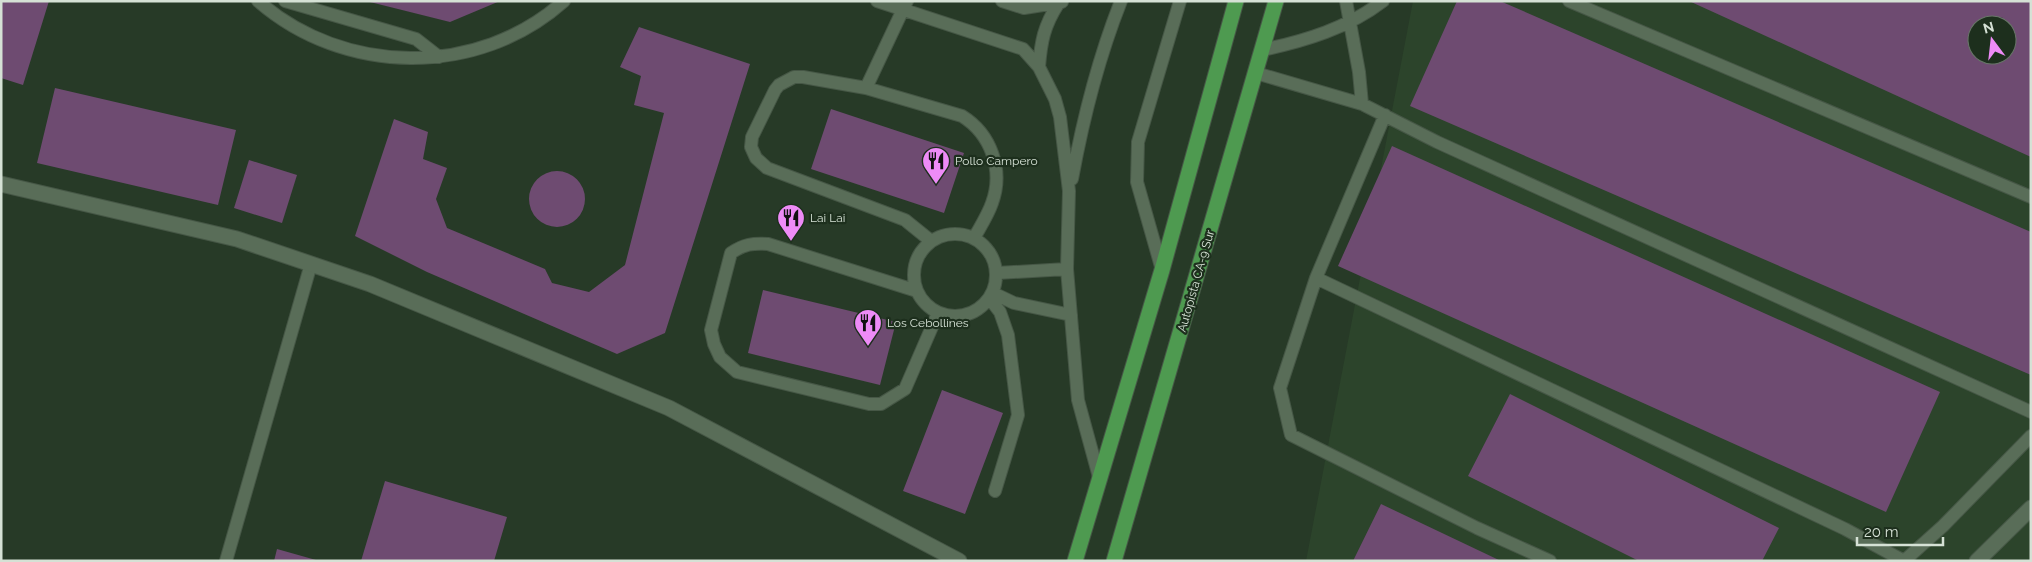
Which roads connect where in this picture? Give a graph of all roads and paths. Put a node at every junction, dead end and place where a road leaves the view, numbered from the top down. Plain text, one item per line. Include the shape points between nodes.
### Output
1 (258, 1) edge
2 (285, 1) edge
3 (564, 1) edge
4 (877, 1) edge
5 (1002, 1) edge
6 (1121, 1) edge
7 (1180, 1) edge
8 (1236, 1) edge
9 (1276, 1) edge
10 (1346, 1) edge
11 (1383, 1) edge
12 (1569, 1) edge
13 (1062, 2) edge
14 (905, 6) edge
15 (1350, 22) junction
16 (1262, 50) junction
17 (439, 57) junction
18 (1040, 67) junction
19 (1256, 72) junction
20 (866, 88) junction
21 (1362, 104) junction
22 (1385, 115) junction
23 (1, 184) edge
24 (1069, 191) junction
25 (2031, 197) edge
26 (974, 238) junction
27 (930, 241) junction
28 (311, 264) junction
29 (1067, 269) junction
30 (1162, 270) junction
31 (997, 273) junction
32 (1316, 278) junction
33 (917, 292) junction
34 (991, 296) junction
35 (938, 313) junction
36 (1071, 315) junction
37 (2031, 412) edge
38 (2031, 436) edge
39 (1099, 477) junction
40 (994, 491) dead end
41 (2031, 508) edge
42 (226, 561) edge
43 (959, 561) edge
44 (1075, 561) edge
45 (1114, 561) edge
46 (1550, 561) edge
47 (1904, 561) edge
48 (1977, 561) edge

1 - 17 lane via 272,14 304,33 338,48 374,56
2 - 17 lane via 416,39
3 - 17 lane via 551,13 519,32 485,47
4 - 14 lane
5 - 13 lane via 1024,8
6 - 24 lane via 1096,75
7 - 30 lane via 1138,142 1137,182
8 - 30 highway
9 - 16 highway, Autopista CA-9 Sur
10 - 15 lane
11 - 15 lane
12 - 25 lane
13 - 18 lane via 1048,21 1041,41
14 - 18 lane via 1023,49
14 - 20 lane
15 - 16 lane via 1304,41
15 - 21 lane
16 - 19 highway, Autopista CA-9 Sur
18 - 24 lane via 1060,117
19 - 21 lane
19 - 45 highway, Autopista CA-9 Sur
20 - 26 lane via 962,116 983,134 995,160 997,178 992,203
20 - 27 lane via 803,77 786,81 775,90 752,137 751,147 756,158 767,168 905,220
21 - 22 lane
22 - 32 lane
22 - 37 lane via 1437,142
23 - 28 street via 237,239
24 - 29 lane
26 - 27 lane via 944,235
26 - 31 lane via 990,252
27 - 33 lane via 915,264
28 - 42 lane
28 - 43 street via 370,284 669,408
29 - 31 lane
29 - 36 lane
30 - 39 highway
31 - 34 lane
32 - 46 lane via 1280,388 1291,435
32 - 47 lane via 1845,529
33 - 35 lane via 925,304
33 - 35 lane via 768,244 742,246 731,253 711,330 714,344 720,357 736,372 868,404 881,404 905,389
34 - 35 lane via 982,308 961,317
34 - 36 lane
34 - 40 lane via 1008,335 1018,415
36 - 39 lane via 1078,400
38 - 47 lane
39 - 44 highway
41 - 48 street

